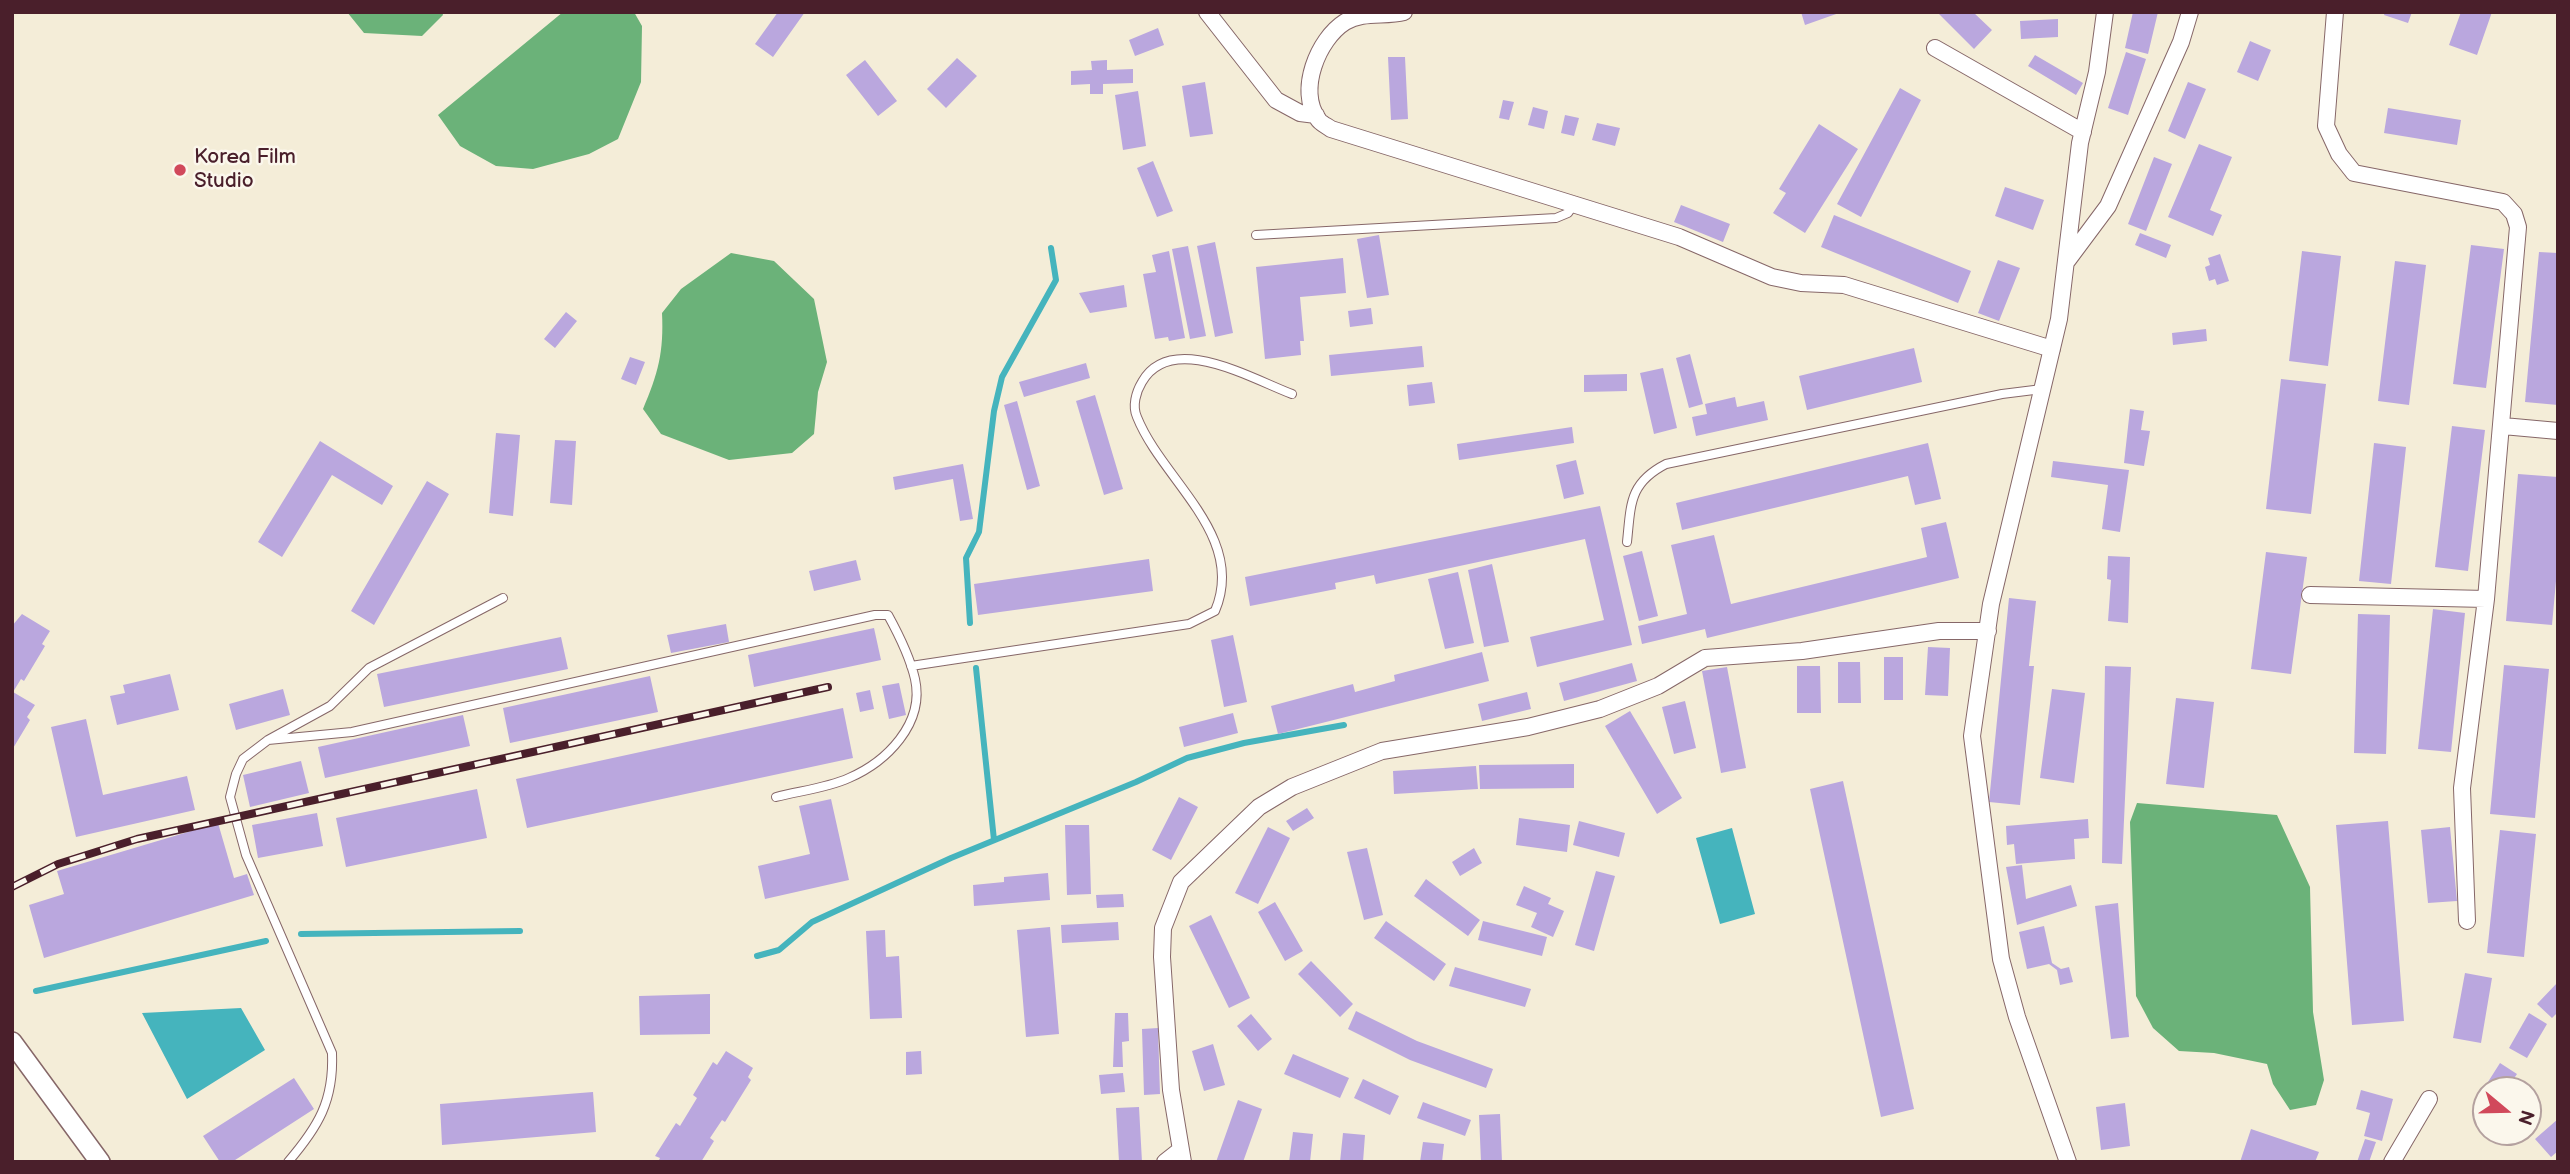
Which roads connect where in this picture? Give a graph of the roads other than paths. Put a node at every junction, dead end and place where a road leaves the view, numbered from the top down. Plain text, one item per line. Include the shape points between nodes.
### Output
1 (1207, 12) edge
2 (1404, 12) edge
3 (2105, 12) edge
4 (2190, 12) edge
5 (2334, 12) edge
6 (1935, 48) dead end
7 (1316, 115) junction
8 (2083, 132) junction
9 (1574, 204) junction
10 (1256, 235) dead end
11 (2065, 263) junction
12 (2052, 348) junction
13 (2042, 389) junction
14 (1292, 394) dead end
15 (2503, 426) junction
16 (2558, 431) edge
17 (1627, 541) dead end
18 (2310, 595) dead end
19 (503, 598) dead end
20 (2486, 599) junction
21 (1987, 631) junction
22 (911, 666) junction
23 (268, 740) junction
24 (776, 797) dead end
25 (2467, 921) dead end
26 (12, 1042) edge
27 (2429, 1099) dead end
28 (1181, 1156) edge
29 (100, 1162) edge
30 (288, 1162) edge
31 (1165, 1162) edge
32 (2068, 1162) edge
33 (2392, 1162) edge

1 - 7 street via 1276,100 1300,113
2 - 7 street via 1360,16 1331,35 1310,74
3 - 8 street
4 - 11 street via 2108,206
5 - 15 street via 2326,126 2354,173 2487,197 2503,202 2514,214 2518,227
6 - 8 street
7 - 9 street via 1331,129 1356,139
8 - 11 street
9 - 10 lane via 1556,218
9 - 12 street via 1679,237 1772,277 1844,285
11 - 12 street
12 - 13 street
13 - 17 lane via 1666,464 1642,481 1632,498
13 - 21 street
14 - 22 lane via 1220,366 1181,358 1157,364 1138,388 1136,415 1210,529 1223,573 1223,594 1215,611 1189,624
15 - 16 street
15 - 20 street
18 - 20 street
19 - 23 lane via 369,668 330,706
20 - 25 street via 2462,788
21 - 28 street via 1938,631 1802,651 1705,658 1658,686 1600,709 1528,727 1382,751 1292,787 1259,807 1181,882 1163,928 1171,1090
21 - 32 street via 1972,736 2001,959
22 - 23 lane via 888,615 875,615 379,726
22 - 24 lane via 916,681 912,719 899,743 848,778
23 - 30 lane via 243,759 230,797 246,855 332,1053 333,1072 315,1128
26 - 29 street
27 - 33 street
28 - 31 street

